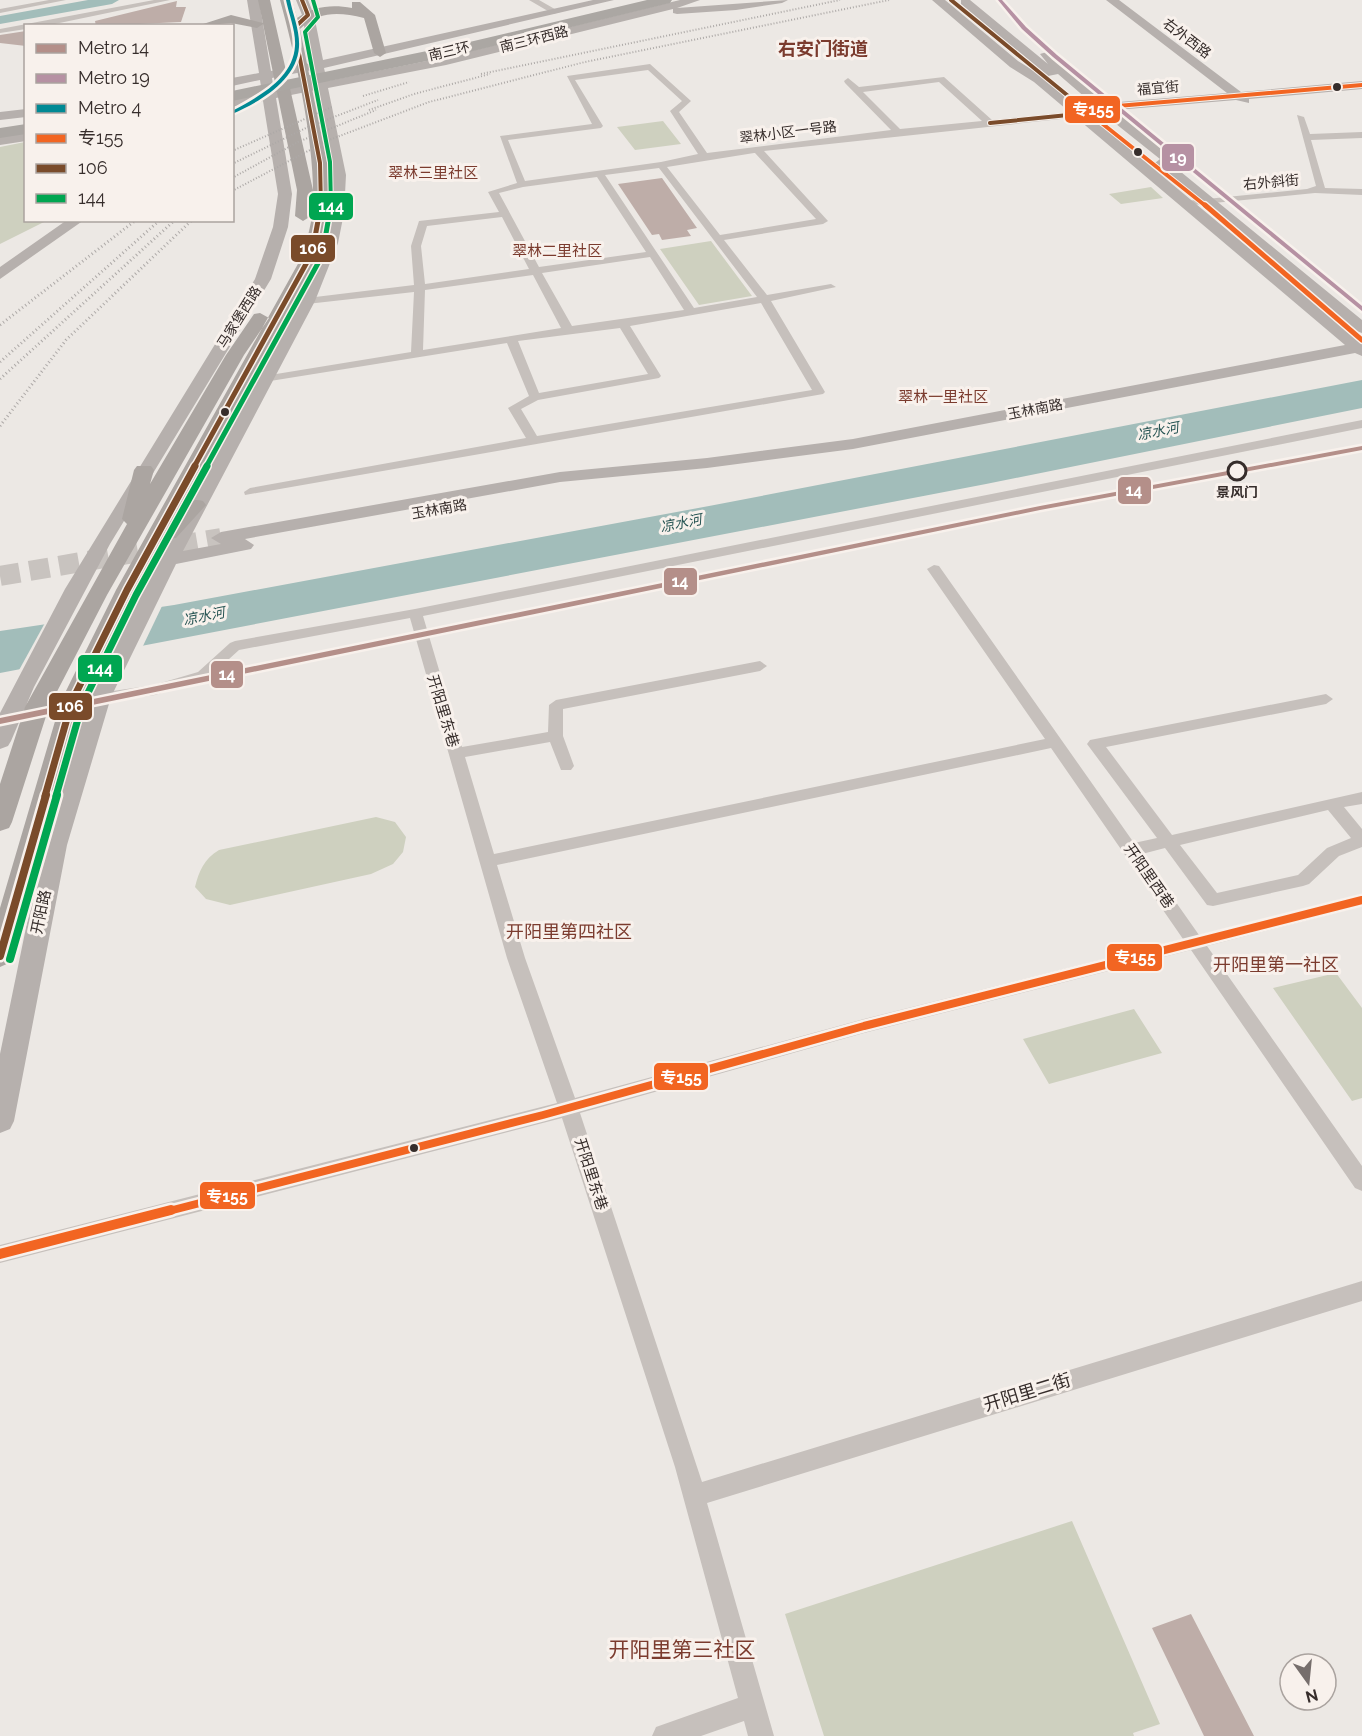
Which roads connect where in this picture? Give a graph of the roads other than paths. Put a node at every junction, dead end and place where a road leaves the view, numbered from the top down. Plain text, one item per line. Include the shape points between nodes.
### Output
1 (62, 0) edge
2 (166, 0) edge
3 (253, 0) edge
4 (264, 0) edge
5 (286, 0) edge
6 (337, 0) edge
7 (533, 0) edge
8 (664, 0) edge
9 (694, 0) edge
10 (736, 0) edge
11 (776, 0) edge
12 (782, 0) edge
13 (938, 0) edge
14 (951, 0) edge
15 (963, 0) edge
16 (979, 0) edge
17 (1112, 0) edge
18 (608, 3) edge
19 (305, 7) edge
20 (637, 7) edge
21 (220, 8) dead end
22 (0, 11) edge
23 (556, 12) junction
24 (369, 15) junction
25 (40, 24) edge
26 (197, 24) edge
27 (211, 24) edge
28 (257, 24) junction
29 (24, 26) edge
30 (294, 28) junction
31 (0, 31) edge
32 (566, 31) junction
33 (460, 42) junction
34 (380, 53) junction
35 (327, 74) junction
36 (848, 81) dead end
37 (234, 83) edge
38 (1362, 85) edge
39 (234, 88) edge
40 (255, 88) junction
41 (1362, 89) edge
42 (857, 90) junction
43 (234, 95) edge
44 (1241, 98) junction
45 (234, 102) edge
46 (1096, 111) junction
47 (24, 113) edge
48 (0, 116) edge
49 (1300, 117) dead end
50 (24, 120) edge
51 (0, 123) edge
52 (990, 123) junction
53 (24, 129) edge
54 (898, 132) junction
55 (0, 133) edge
56 (1362, 135) edge
57 (24, 137) edge
58 (1306, 137) junction
59 (0, 141) edge
60 (758, 151) junction
61 (704, 156) junction
62 (1173, 163) junction
63 (661, 165) junction
64 (599, 173) junction
65 (1182, 178) junction
66 (522, 184) junction
67 (1314, 190) junction
68 (1362, 192) edge
69 (1204, 202) junction
70 (504, 213) junction
71 (74, 222) edge
72 (717, 238) junction
73 (652, 254) junction
74 (27, 255) junction
75 (0, 269) edge
76 (536, 272) junction
77 (0, 274) edge
78 (831, 287) dead end
79 (420, 288) junction
80 (764, 299) junction
81 (308, 300) junction
82 (691, 312) junction
83 (1362, 317) edge
84 (623, 324) junction
85 (1362, 328) edge
86 (568, 330) junction
87 (511, 339) junction
88 (1361, 346) edge
89 (417, 353) junction
90 (264, 379) junction
91 (535, 397) junction
92 (1362, 424) edge
93 (533, 440) junction
94 (707, 463) junction
95 (144, 470) junction
96 (250, 492) dead end
97 (196, 506) junction
98 (183, 533) junction
99 (221, 538) tunnel mouth
100 (124, 551) junction
101 (171, 559) junction
102 (143, 564) junction
103 (934, 569) dead end
104 (415, 614) junction
105 (760, 666) dead end
106 (30, 697) junction
107 (100, 697) junction
108 (1326, 699) dead end
109 (72, 701) junction
110 (555, 736) junction
111 (0, 741) edge
112 (1055, 742) junction
113 (456, 753) junction
114 (566, 766) dead end
115 (1362, 798) edge
116 (1332, 804) junction
117 (0, 822) edge
118 (1166, 841) junction
119 (1131, 850) junction
120 (488, 861) junction
121 (1362, 900) edge
122 (1194, 942) junction
123 (0, 956) edge
124 (568, 1107) junction
125 (0, 1121) edge
126 (1362, 1182) edge
127 (0, 1254) edge
128 (1362, 1291) edge
129 (693, 1496) junction
130 (751, 1706) junction
131 (665, 1736) edge
132 (761, 1736) edge

1 - 22 street
2 - 25 street
3 - 28 street, 马家堡西路
4 - 100 main road, 马家堡西路 via 305,190 303,214 294,249 269,304
5 - 30 main road
6 - 24 main road via 362,8
7 - 23 street
8 - 33 highway, 南三环
9 - 20 street, 南三环西路
10 - 11 street
12 - 20 street via 747,6
13 - 46 street via 1014,64
14 - 46 street
15 - 46 street
16 - 46 street via 1053,59
17 - 44 street, 右外西路
18 - 20 highway, 南三环
18 - 23 street, 南三环西路
18 - 33 highway
18 - 35 highway, 南三环
19 - 24 main road
19 - 30 main road
19 - 81 street via 337,154 340,188 332,243
20 - 32 street, 南三环西路
21 - 26 main road
23 - 33 street, 南三环西路
24 - 34 main road
27 - 28 main road via 231,19
28 - 95 street, 马家堡西路 via 282,173 284,217 263,279
29 - 31 street
30 - 102 main road via 320,163 321,206 312,253
32 - 33 highway
32 - 35 street, 南三环西路 via 446,61
33 - 34 street, 南三环西路
33 - 35 highway, 南三环
34 - 35 street, 南三环西路
35 - 40 highway, 南三环
36 - 42 street
37 - 40 street
38 - 44 street, 福宜街
39 - 40 highway, 南三环
40 - 43 highway, 南三环
40 - 45 street
41 - 44 street, 福宜街
42 - 52 street via 941,79
42 - 54 street
44 - 46 street, 福宜街
46 - 52 street, 翠林小区一号路
46 - 62 street
46 - 65 street
46 - 69 street
47 - 48 street
49 - 58 street, 右外斜街
50 - 51 highway
52 - 54 street, 翠林小区一号路
53 - 55 highway
54 - 60 street, 翠林小区一号路
56 - 58 street
57 - 59 street
58 - 67 street, 右外斜街 via 1321,187
60 - 61 street, 翠林小区一号路
60 - 72 street via 823,221
61 - 63 street, 翠林小区一号路
61 - 66 street via 674,111 687,101 650,67 570,78 598,126 503,138
62 - 65 street
62 - 69 street
63 - 64 street, 翠林小区一号路
63 - 72 street
64 - 66 street, 翠林小区一号路
64 - 73 street
65 - 69 street
66 - 70 street, 翠林小区一号路 via 493,192
67 - 68 street
67 - 69 street, 右外斜街
69 - 83 street
69 - 85 street
69 - 88 street
70 - 76 street
70 - 79 street via 423,223 416,246
71 - 74 street
72 - 80 street
73 - 76 street
73 - 82 street
74 - 75 street
74 - 77 street
76 - 79 street
76 - 86 street
78 - 80 street
79 - 81 street
79 - 89 street
80 - 82 street
80 - 93 street via 819,392
81 - 90 street
82 - 84 street
84 - 86 street
84 - 91 street via 655,376
86 - 87 street
87 - 89 street
87 - 91 street
88 - 94 street, 玉林南路 via 853,444
89 - 90 street
90 - 97 street
91 - 93 street via 514,408
92 - 104 street
93 - 96 street
94 - 98 street, 玉林南路 via 547,470
94 - 99 street, 玉林南路 via 560,477
94 - 101 street, 玉林南路
95 - 100 main road
95 - 106 street, 马家堡西路 via 69,599
97 - 98 street
97 - 102 main road
98 - 101 street
100 - 106 main road, 马家堡西路 via 96,595 52,683
101 - 107 street, 开阳路
102 - 109 main road, 开阳路
103 - 112 street, 开阳里西巷
104 - 107 street via 235,646 203,675 155,690
104 - 113 street, 开阳里东巷
105 - 110 street via 556,705
106 - 109 street
106 - 111 street via 10,711
106 - 117 main road
107 - 109 street
107 - 125 street, 开阳路 via 55,845
108 - 118 street via 1095,744
109 - 123 main road, 开阳路
110 - 113 street
110 - 114 street
112 - 119 street, 开阳里西巷
112 - 120 street
113 - 120 street, 开阳里东巷
115 - 116 street
116 - 118 street
116 - 118 street via 1362,840 1333,852 1302,880 1213,900
118 - 119 street
119 - 122 street, 开阳里西巷
120 - 124 street, 开阳里东巷 via 516,958
121 - 122 street
122 - 124 street
122 - 126 street, 开阳里西巷
124 - 127 street
124 - 129 street, 开阳里东巷
128 - 129 street, 开阳里二街
129 - 130 street, 开阳里东巷
130 - 131 street
130 - 132 street, 开阳里东巷

